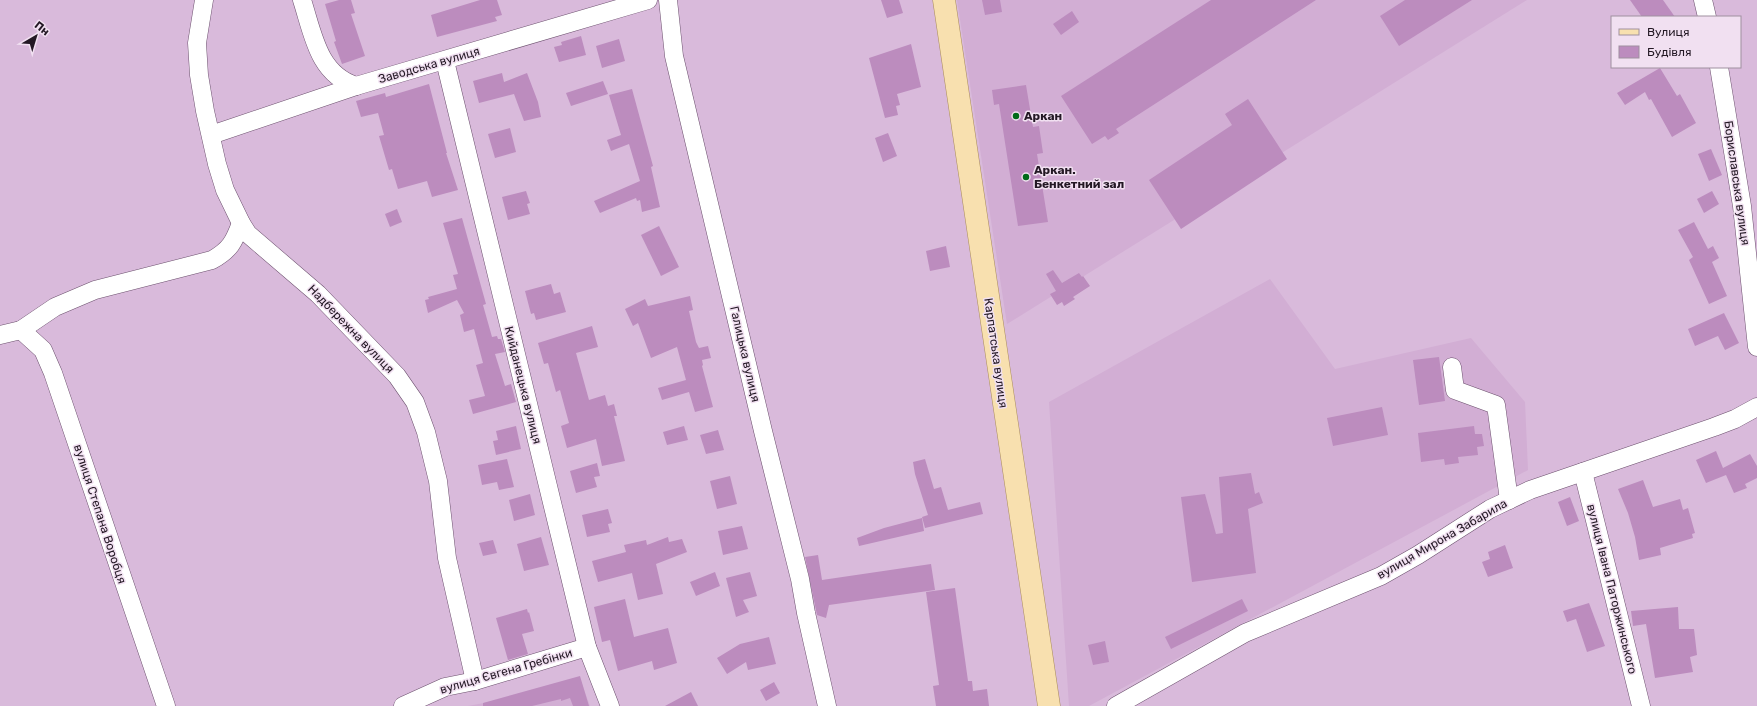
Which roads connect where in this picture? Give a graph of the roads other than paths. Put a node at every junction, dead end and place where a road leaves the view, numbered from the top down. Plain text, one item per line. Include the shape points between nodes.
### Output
1 (204, 0) edge
2 (302, 0) edge
3 (648, 0) edge
4 (668, 0) edge
5 (944, 0) edge
6 (1703, 0) edge
7 (1707, 16) edge
8 (444, 61) junction
9 (1719, 68) edge
10 (356, 86) junction
11 (211, 135) junction
12 (241, 223) junction
13 (21, 330) junction
14 (0, 335) edge
15 (1757, 347) edge
16 (1452, 367) dead end
17 (1757, 406) edge
18 (1583, 472) junction
19 (1509, 500) junction
20 (587, 647) junction
21 (475, 681) junction
22 (166, 706) edge
23 (403, 706) edge
24 (610, 706) edge
25 (827, 706) edge
26 (1049, 706) edge
27 (1116, 706) edge
28 (1641, 706) edge

1 - 11 street, Надбережна вулиця via 197,57
2 - 10 street via 326,64 338,78
3 - 8 street, Заводська вулиця
4 - 25 street, Галицька вулиця via 674,56 800,579
5 - 26 main road, Карпатська вулиця
6 - 7 street
8 - 10 street, Заводська вулиця
8 - 20 street, Кийданецька вулиця
9 - 15 street, Бориславська вулиця via 1742,206
10 - 11 street, Заводська вулиця
11 - 12 street, Надбережна вулиця via 217,164
12 - 13 street via 235,240 225,253 212,260 95,290 55,307
12 - 21 street, Надбережна вулиця via 258,244 318,294 397,376 415,402 426,432 438,481 447,558
13 - 14 street
13 - 22 street, вулиця Степана Воробця via 43,350 53,373
16 - 19 street via 1455,390 1496,406
17 - 18 street, вулиця Мирона Забарила via 1735,419 1714,427
18 - 19 street, вулиця Мирона Забарила
18 - 28 street, вулиця Івана Паторжинського
19 - 27 street, вулиця Мирона Забарила via 1381,576 1245,633
20 - 21 street, вулиця Євгена Гребінки
20 - 24 street, Кийданецька вулиця
21 - 23 street, вулиця Євгена Гребінки via 445,687

